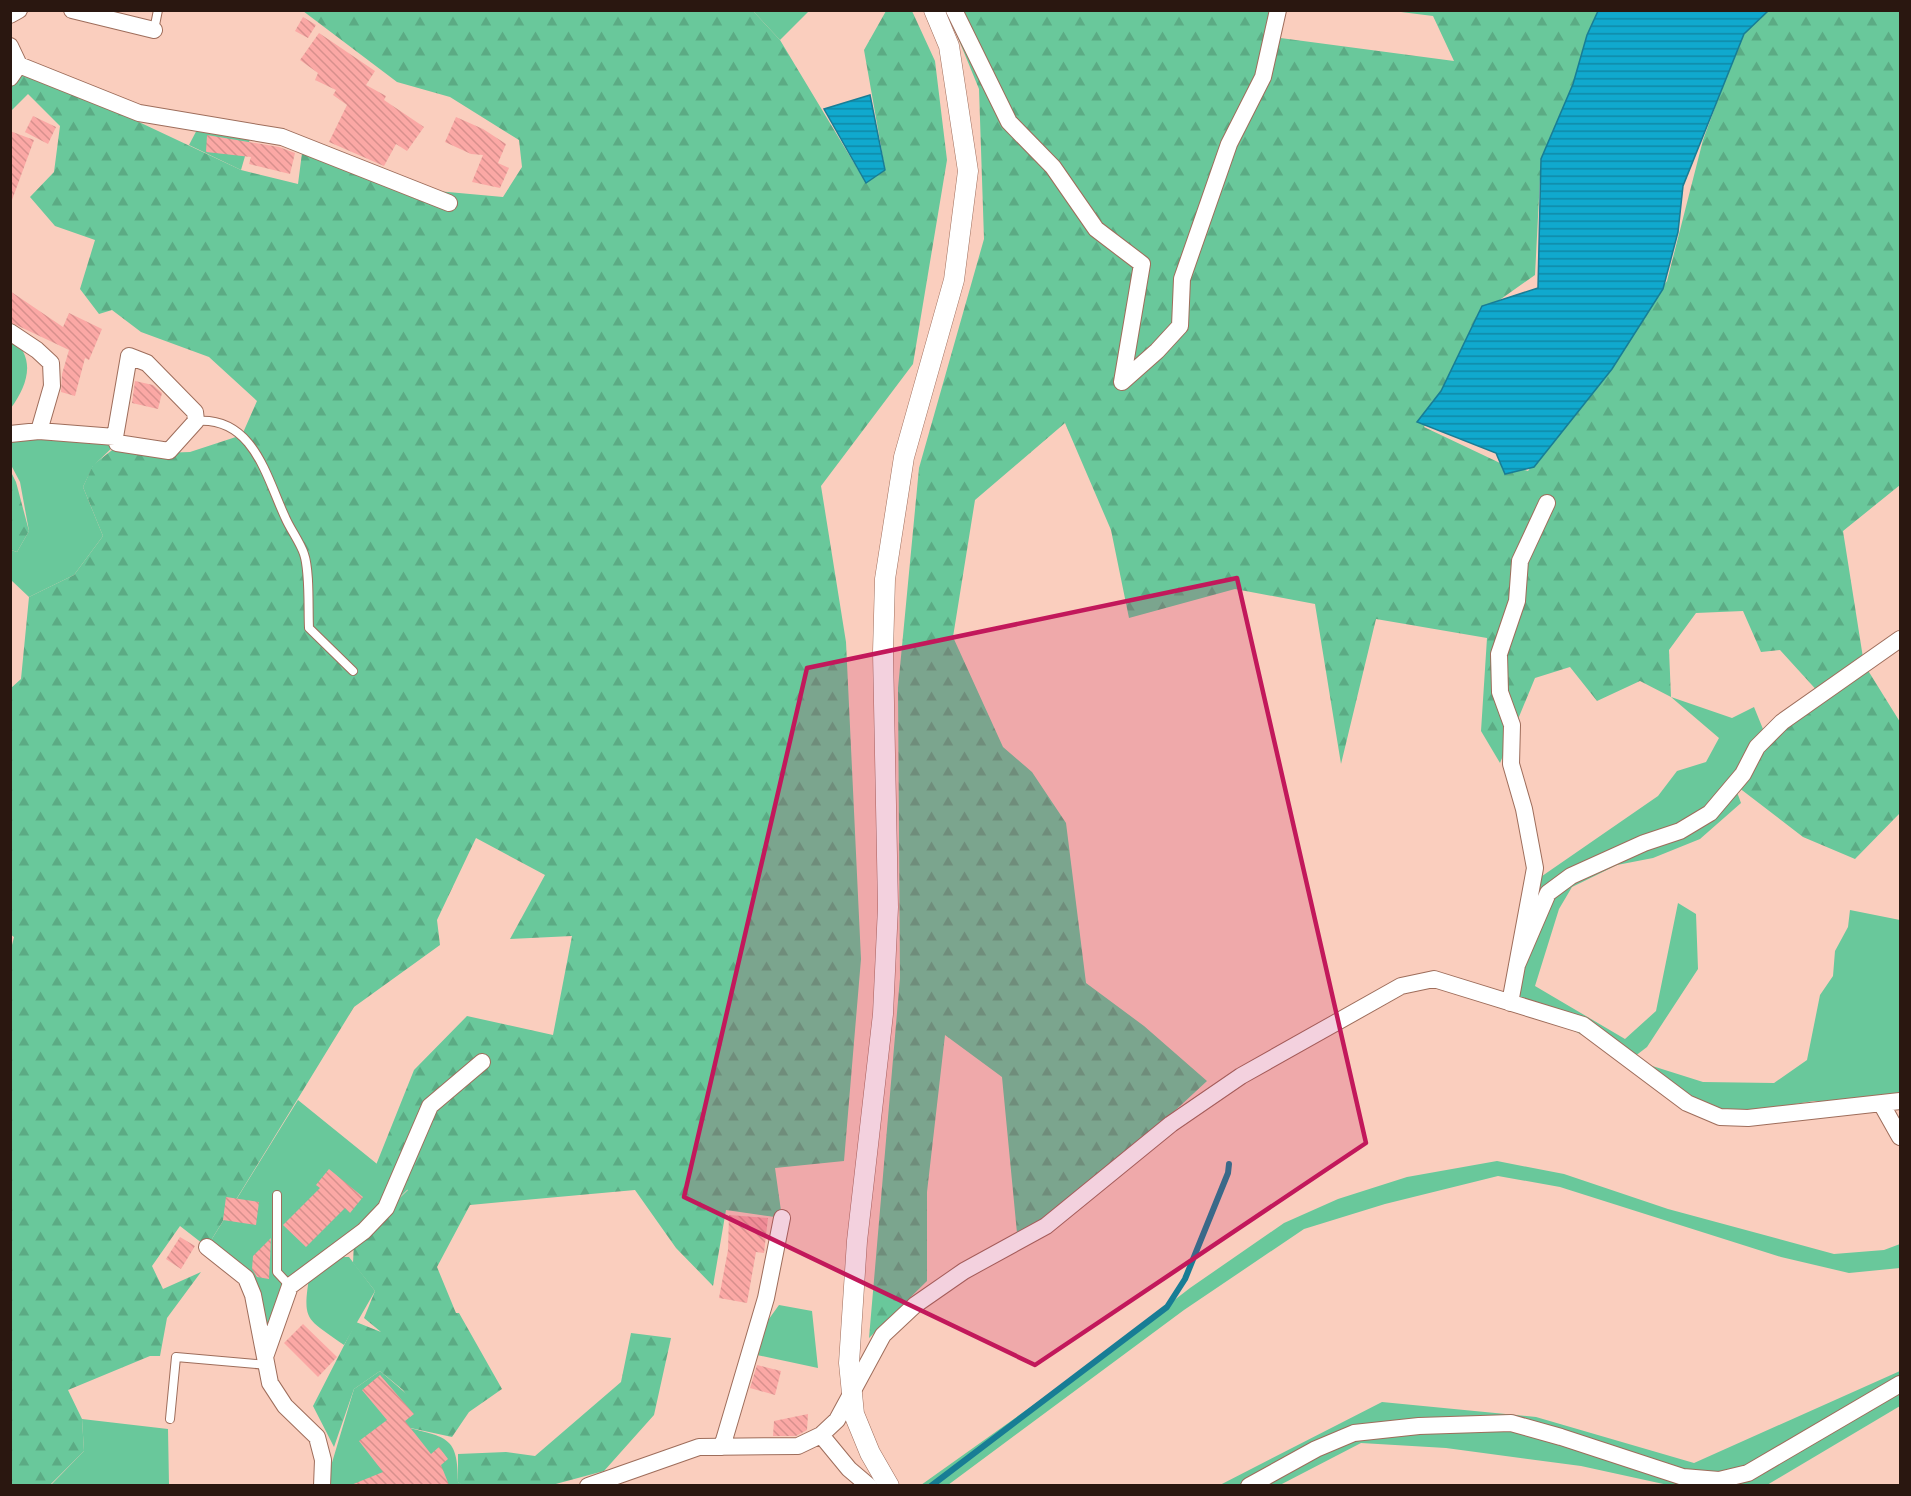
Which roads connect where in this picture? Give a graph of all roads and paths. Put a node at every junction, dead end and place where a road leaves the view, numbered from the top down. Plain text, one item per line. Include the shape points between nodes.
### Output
1 (19, 10) edge
2 (72, 10) edge
3 (158, 10) edge
4 (934, 10) edge
5 (954, 10) edge
6 (1278, 10) edge
7 (10, 15) edge
8 (154, 30) joint
9 (10, 46) edge
10 (15, 71) edge
11 (449, 203) dead end
12 (10, 332) edge
13 (196, 421) junction
14 (39, 431) junction
15 (10, 434) edge
16 (115, 437) junction
17 (1547, 503) dead end
18 (1900, 639) edge
19 (353, 671) dead end
20 (1517, 965) junction
21 (1510, 1003) junction
22 (483, 1062) dead end
23 (1900, 1101) edge
24 (1882, 1105) junction
25 (1900, 1137) edge
26 (277, 1195) dead end
27 (782, 1218) dead end
28 (207, 1247) dead end
29 (290, 1286) junction
30 (266, 1361) junction
31 (1900, 1384) edge
32 (850, 1395) junction
33 (170, 1419) dead end
34 (821, 1436) junction
35 (722, 1447) junction
36 (322, 1485) edge
37 (588, 1485) edge
38 (869, 1485) edge
39 (890, 1485) edge
40 (1249, 1485) edge

1 - 7 street
2 - 8 street
3 - 8 lane
4 - 32 street via 949,46 968,171 954,280 904,457 885,579 888,907 883,1014 851,1309
5 - 6 street via 1009,122 1053,167 1096,229 1142,264 1122,382 1180,326 1182,279 1229,144 1263,77
9 - 10 street
10 - 11 street via 139,113 282,137
12 - 14 street via 51,363 52,386
13 - 16 street via 169,451 117,443
13 - 16 street via 195,412 147,363 129,356
13 - 19 lane via 213,420 228,426 242,435 261,460 304,554 309,628
14 - 15 street
14 - 16 street
17 - 20 street via 1520,561 1517,601 1499,654 1500,692 1512,725 1511,764 1535,868
18 - 20 street via 1782,722 1757,747 1743,774 1710,813 1680,831 1571,876 1548,893
20 - 21 street
21 - 24 street via 1583,1025 1687,1103 1720,1117 1748,1118
21 - 32 street via 1434,979 1401,986 1241,1076 1171,1124 1046,1226 964,1271 915,1305 883,1335
22 - 29 street via 430,1106 386,1208 364,1231
23 - 24 street
24 - 25 street
26 - 29 lane via 277,1272
27 - 35 street via 766,1298
28 - 30 street via 246,1278 253,1294
29 - 30 street
30 - 33 lane via 176,1357
30 - 36 street via 270,1383 285,1406 317,1437 323,1460
31 - 40 street via 1748,1473 1719,1480 1683,1478 1511,1423 1354,1433
32 - 34 street via 837,1420
32 - 39 street via 870,1453
34 - 35 street via 798,1446
34 - 38 street via 849,1469
35 - 37 street via 699,1447

